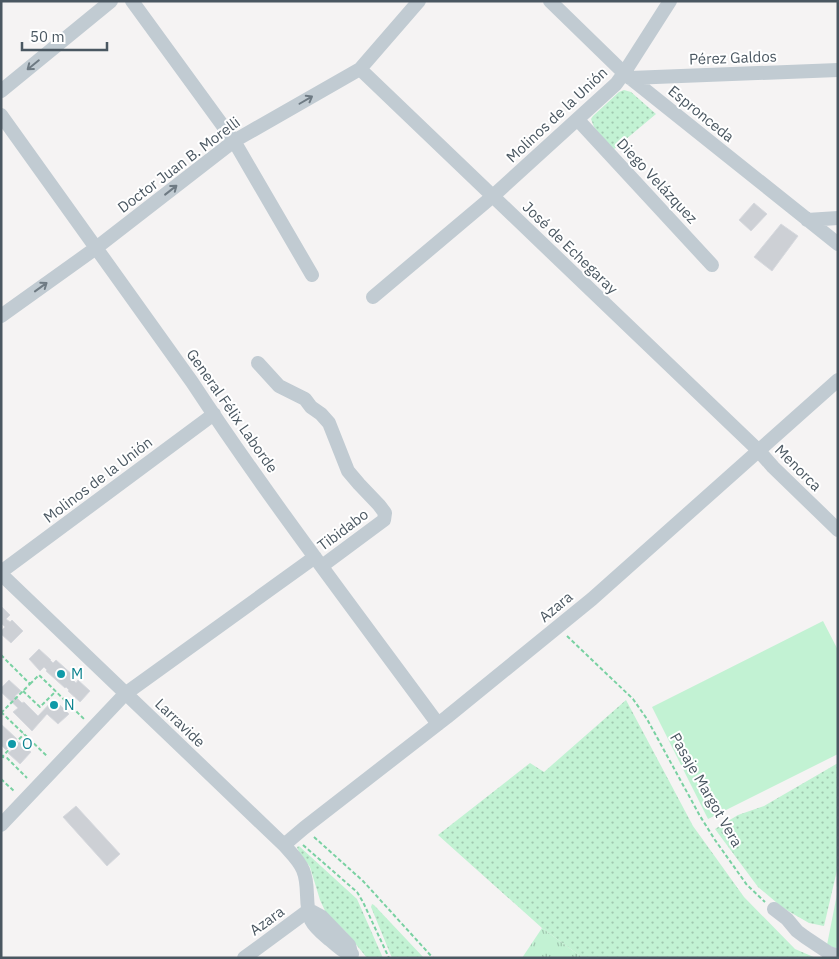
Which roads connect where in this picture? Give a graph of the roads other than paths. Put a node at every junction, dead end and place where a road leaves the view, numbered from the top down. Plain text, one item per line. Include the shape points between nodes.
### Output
1 (111, 1) edge
2 (132, 1) edge
3 (419, 1) edge
4 (550, 1) edge
5 (670, 1) edge
6 (360, 69) junction
7 (838, 70) edge
8 (627, 75) junction
9 (1, 91) edge
10 (1, 115) edge
11 (578, 120) junction
12 (234, 141) junction
13 (493, 196) junction
14 (838, 218) edge
15 (806, 220) junction
16 (838, 244) edge
17 (96, 248) junction
18 (712, 265) dead end
19 (312, 275) dead end
20 (373, 297) dead end
21 (1, 316) edge
22 (258, 364) dead end
23 (838, 380) edge
24 (214, 414) junction
25 (758, 450) junction
26 (838, 530) edge
27 (319, 561) junction
28 (1, 573) edge
29 (125, 694) junction
30 (438, 724) junction
31 (2, 823) edge
32 (294, 836) junction
33 (774, 909) road end
34 (309, 910) junction
35 (354, 956) edge
36 (838, 956) edge
37 (244, 958) edge

1 -> 9 street
2 - 12 street
3 - 6 street, Doctor Juan B. Morelli
4 - 8 street, Espronceda
5 - 8 street, Molinos de la Unión
12 -> 6 street, Doctor Juan B. Morelli
6 - 13 street, José de Echegaray
7 - 8 street, Pérez Galdos
8 - 11 street, Molinos de la Unión
8 - 15 street, Espronceda
10 - 17 street, General Félix Laborde
11 - 13 street, Molinos de la Unión
11 - 18 street, Diego Velázquez
17 -> 12 street, Doctor Juan B. Morelli
12 - 19 street
13 - 20 street, Molinos de la Unión
13 - 25 street, José de Echegaray
14 - 15 street
15 - 16 street, Espronceda
21 -> 17 street, Doctor Juan B. Morelli
17 - 24 street, General Félix Laborde
22 - 27 street, Tibidabo via 279,386 305,399 329,423 348,471 385,513 384,520
23 - 25 street, Azara
24 - 27 street, General Félix Laborde
24 - 28 street, Molinos de la Unión
25 - 26 street, Menorca
25 - 30 street, Azara via 592,599
27 - 29 street, Tibidabo
27 - 30 street, General Félix Laborde
28 - 29 street, Larravide
29 - 31 street, Tibidabo
29 - 32 street, Larravide
30 - 32 street, Azara
32 - 34 street, Larravide via 296,858 307,886
33 - 36 street via 810,941
34 - 35 street, Larravide via 310,918 321,932 344,952
34 - 37 street, Azara

